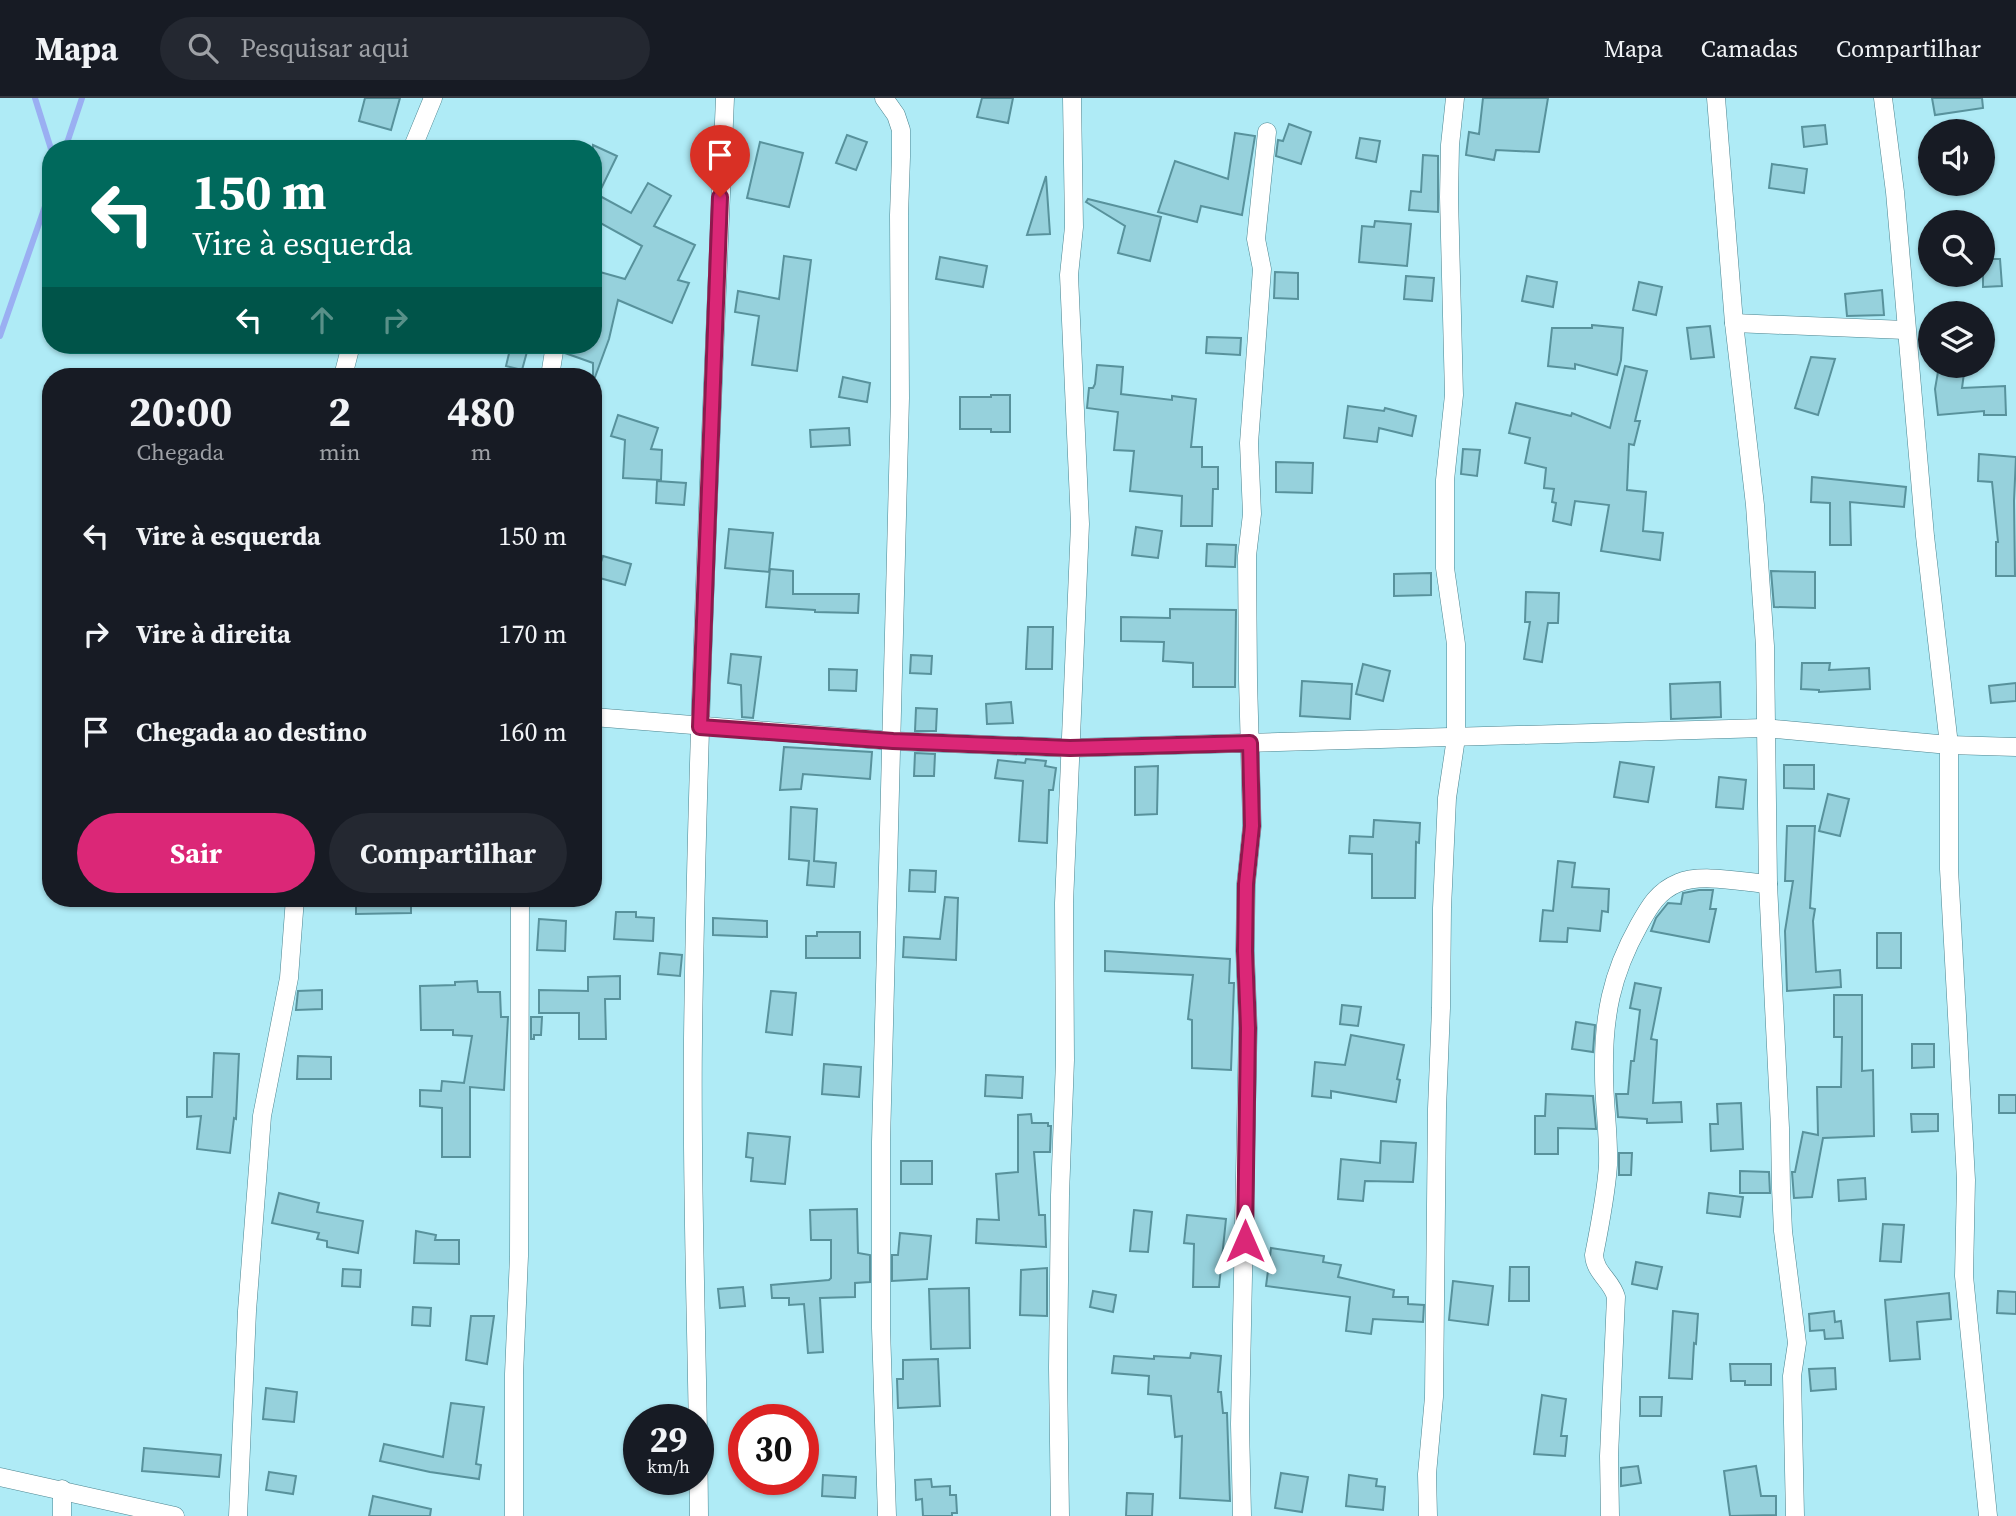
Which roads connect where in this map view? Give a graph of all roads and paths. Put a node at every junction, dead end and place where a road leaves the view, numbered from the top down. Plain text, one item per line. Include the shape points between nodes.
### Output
1 (433, 98) edge
2 (724, 98) edge
3 (884, 98) edge
4 (1072, 98) edge
5 (1455, 98) edge
6 (1716, 98) edge
7 (1883, 98) edge
8 (1267, 132) dead end
9 (416, 140) edge
10 (1734, 323) junction
11 (1905, 330) junction
12 (602, 719) edge
13 (700, 727) junction
14 (1765, 728) junction
15 (1456, 738) junction
16 (893, 741) junction
17 (1250, 743) junction
18 (1949, 745) junction
19 (2016, 747) edge
20 (1070, 748) junction
21 (1768, 884) junction
22 (294, 907) edge
23 (520, 907) edge
24 (0, 1477) edge
25 (62, 1489) junction
26 (62, 1516) edge
27 (176, 1516) edge
28 (238, 1516) edge
29 (514, 1516) edge
30 (699, 1516) edge
31 (887, 1516) edge
32 (1060, 1516) edge
33 (1242, 1516) edge
34 (1428, 1516) edge
35 (1610, 1516) edge
36 (1796, 1516) edge
37 (1988, 1516) edge

1 - 9 street
2 - 13 street
3 - 16 street via 901,130
4 - 20 street via 1074,227 1069,275 1080,524
5 - 15 street via 1449,197 1454,395 1445,480 1445,568 1456,644
6 - 10 street
7 - 11 street
8 - 17 street via 1256,239 1262,269 1248,443 1252,514 1247,556
10 - 11 street
10 - 14 street via 1755,505 1765,646
11 - 18 street
12 - 13 street
13 - 16 street
13 - 30 street via 693,1038
14 - 15 street
14 - 18 street
14 - 21 street
15 - 17 street
15 - 34 street via 1447,798 1442,908 1435,1370
16 - 20 street
16 - 31 street via 881,1156
17 - 20 street
17 - 33 street
18 - 19 street
18 - 37 street via 1949,869 1966,1180 1964,1276
20 - 32 street via 1059,1195
21 - 35 street via 1693,878 1667,888 1657,896 1623,954 1611,989 1604,1075 1608,1165 1594,1255 1597,1269 1616,1297
21 - 36 street via 1783,1231 1797,1343 1792,1376
22 - 28 street via 289,978 262,1116
23 - 29 street
24 - 25 street
25 - 26 street
25 - 27 street

